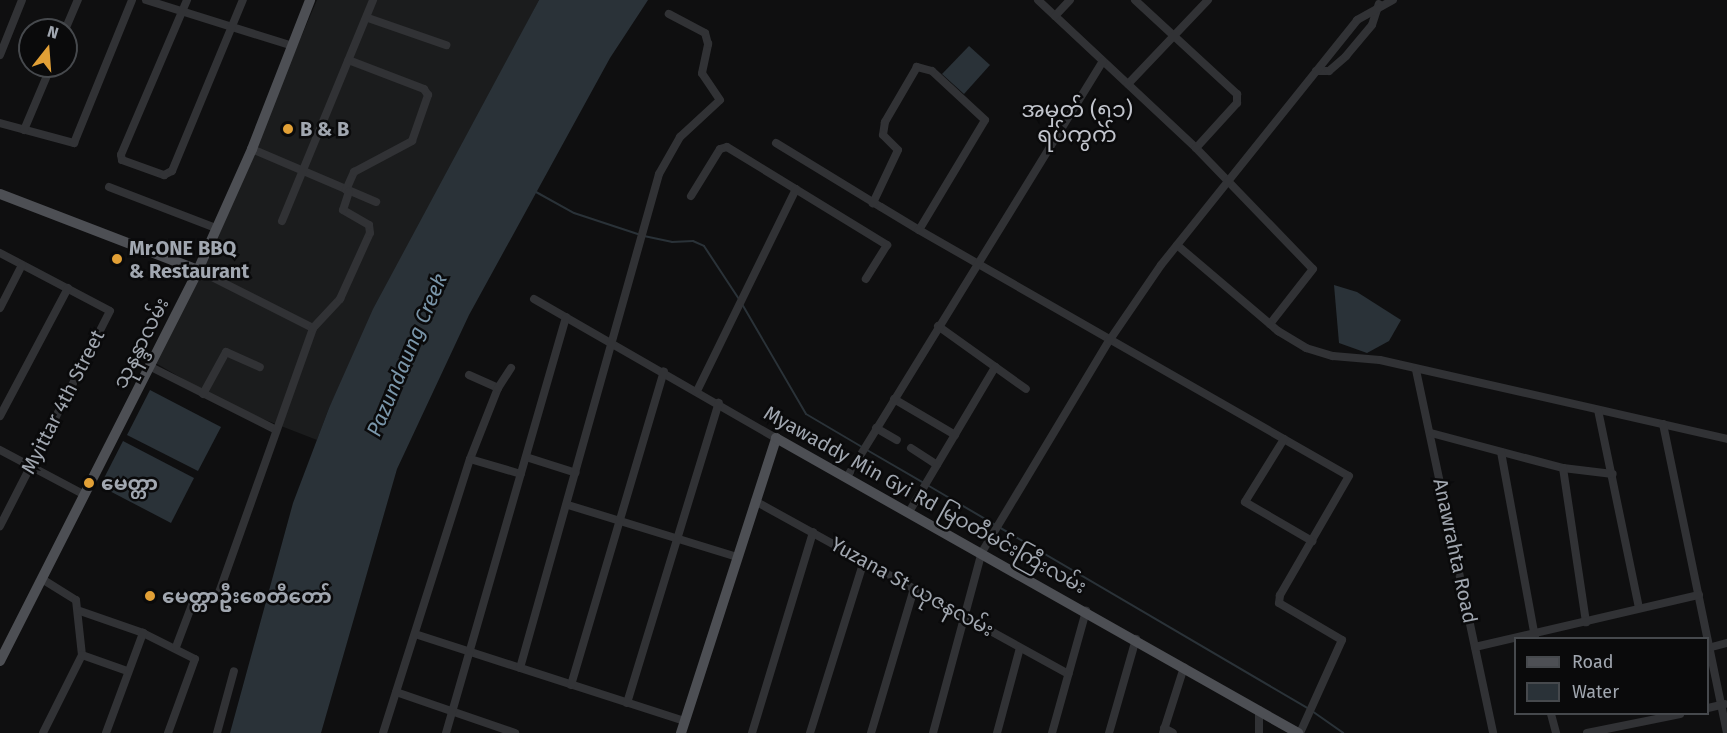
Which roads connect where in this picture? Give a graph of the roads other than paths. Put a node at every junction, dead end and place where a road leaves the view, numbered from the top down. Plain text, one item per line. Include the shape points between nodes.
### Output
1 (22, 0) edge
2 (78, 0) edge
3 (132, 0) edge
4 (146, 0) edge
5 (187, 0) edge
6 (243, 0) edge
7 (310, 0) edge
8 (373, 0) edge
9 (1038, 0) edge
10 (1070, 0) edge
11 (1135, 0) edge
12 (1208, 0) edge
13 (1392, 0) edge
14 (1379, 3) edge
15 (183, 11) junction
16 (669, 14) dead end
17 (1055, 16) junction
18 (70, 18) edge
19 (368, 18) junction
20 (232, 27) junction
21 (1174, 36) junction
22 (446, 45) dead end
23 (293, 46) junction
24 (0, 55) edge
25 (348, 60) junction
26 (1103, 61) junction
27 (1316, 71) junction
28 (46, 78) edge
29 (1128, 84) junction
30 (0, 123) edge
31 (24, 130) junction
32 (776, 143) dead end
33 (1196, 148) junction
34 (252, 149) junction
35 (302, 173) junction
36 (1228, 181) junction
37 (109, 187) dead end
38 (796, 189) junction
39 (347, 191) junction
40 (0, 194) edge
41 (691, 196) dead end
42 (376, 202) dead end
43 (873, 202) junction
44 (282, 221) dead end
45 (216, 228) junction
46 (919, 230) junction
47 (1177, 245) junction
48 (0, 253) edge
49 (22, 265) junction
50 (976, 265) junction
51 (198, 270) junction
52 (866, 279) dead end
53 (68, 288) junction
54 (534, 299) dead end
55 (0, 308) edge
56 (566, 317) junction
57 (1270, 324) junction
58 (938, 326) junction
59 (313, 328) junction
60 (1109, 341) junction
61 (610, 343) junction
62 (149, 366) junction
63 (260, 367) dead end
64 (995, 368) junction
65 (511, 369) dead end
66 (1416, 370) junction
67 (664, 372) junction
68 (469, 375) dead end
69 (498, 388) junction
70 (1026, 389) dead end
71 (697, 391) junction
72 (203, 394) junction
73 (894, 399) junction
74 (718, 403) junction
75 (1598, 410) junction
76 (0, 416) edge
77 (1663, 424) junction
78 (876, 428) junction
79 (274, 429) junction
80 (1431, 433) junction
81 (955, 435) junction
82 (776, 438) junction
83 (1284, 439) junction
84 (897, 440) dead end
85 (1727, 440) edge
86 (911, 448) dead end
87 (0, 450) edge
88 (1501, 452) junction
89 (526, 457) junction
90 (470, 459) junction
91 (937, 465) junction
92 (30, 467) junction
93 (1563, 468) junction
94 (576, 473) junction
95 (521, 474) junction
96 (1613, 474) junction
97 (846, 477) junction
98 (85, 495) junction
99 (568, 505) junction
100 (754, 505) junction
101 (909, 512) junction
102 (620, 521) junction
103 (0, 526) edge
104 (813, 532) junction
105 (677, 539) junction
106 (1312, 541) junction
107 (982, 552) junction
108 (737, 557) junction
109 (864, 561) junction
110 (42, 579) junction
111 (914, 589) junction
112 (1699, 596) junction
113 (1639, 608) junction
114 (80, 610) junction
115 (1086, 610) junction
116 (966, 617) junction
117 (1586, 622) junction
118 (143, 633) junction
119 (415, 634) junction
120 (1535, 635) edge
121 (1706, 637) edge
122 (1136, 639) junction
123 (1514, 639) edge
124 (1727, 643) edge
125 (176, 647) junction
126 (1475, 647) junction
127 (1709, 647) edge
128 (1020, 648) junction
129 (1709, 651) edge
130 (471, 652) junction
131 (82, 655) junction
132 (0, 661) edge
133 (1184, 667) junction
134 (520, 668) junction
135 (127, 671) junction
136 (234, 671) dead end
137 (1068, 674) junction
138 (571, 685) junction
139 (396, 692) junction
140 (627, 703) junction
141 (1724, 704) edge
142 (1709, 708) edge
143 (1259, 710) junction
144 (452, 711) junction
145 (1551, 715) edge
146 (1675, 715) edge
147 (685, 721) junction
148 (1164, 731) edge
149 (1727, 732) edge
150 (43, 733) edge
151 (106, 733) edge
152 (168, 733) edge
153 (217, 733) edge
154 (383, 733) edge
155 (446, 733) edge
156 (515, 733) edge
157 (681, 733) edge
158 (752, 733) edge
159 (810, 733) edge
160 (871, 733) edge
161 (933, 733) edge
162 (997, 733) edge
163 (1052, 733) edge
164 (1109, 733) edge
165 (1173, 733) edge
166 (1259, 733) edge
167 (1299, 733) edge
168 (1493, 733) edge
169 (1556, 733) edge
170 (1587, 733) edge

1 - 24 street
2 - 18 street
3 - 31 street via 74,143
4 - 15 street
5 - 15 street
6 - 20 street
7 - 23 main road, သုနန္ဒာလမ်း
8 - 19 street
9 - 17 street
10 - 17 street
11 - 21 street
12 - 21 street
13 - 14 street
14 - 27 street via 1357,20
14 - 27 street via 1372,25 1346,56 1329,70
15 - 20 street
15 - 20 street via 122,160 164,175 172,171
16 - 61 street via 705,33 708,44 702,73 720,100 668,152
17 - 26 street
19 - 22 street
19 - 25 street
20 - 23 street
21 - 29 street
21 - 33 street via 1238,98
23 - 34 main road, သုနန္ဒာလမ်း
25 - 35 street
25 - 39 street via 424,89 428,95 412,141 354,172
26 - 29 street
26 - 50 street
27 - 36 street
28 - 31 street
29 - 33 street
30 - 31 street
32 - 43 street
33 - 36 street
34 - 35 street
34 - 45 main road, သုနန္ဒာလမ်း
35 - 39 street
35 - 44 street
36 - 47 street
36 - 57 street via 1313,269
37 - 45 street
38 - 41 street via 723,147
38 - 52 street via 886,245
38 - 71 street
39 - 42 street
39 - 59 street via 343,210 369,225 370,230 340,299
40 - 51 main road
43 - 46 street
43 - 46 street via 898,150 883,135 885,122 917,67 932,71 985,120
45 - 51 main road, သုနန္ဒာလမ်း
46 - 50 street
47 - 57 street
47 - 60 street
48 - 49 street
49 - 53 street
49 - 55 street
50 - 58 street
50 - 60 street
51 - 59 street
51 - 62 main road, သုနန္ဒာလမ်း
53 - 76 street
53 - 92 street, Myittar 4th Street via 110,311
54 - 56 street, Myawaddy Min Gyi Rd မြဝတီမင်းကြီးလမ်း
56 - 61 street, Myawaddy Min Gyi Rd မြဝတီမင်းကြီးလမ်း
56 - 89 street
57 - 66 street via 1306,348
58 - 64 street
58 - 73 street
59 - 79 street
60 - 83 street
60 - 107 street
61 - 67 street, Myawaddy Min Gyi Rd မြဝတီမင်းကြီးလမ်း
61 - 94 street
62 - 72 street
62 - 98 main road, သုနန္ဒာလမ်း
63 - 72 street via 226,352
64 - 70 street
64 - 81 street
65 - 69 street
66 - 75 street
66 - 80 street, Anawrahta Road
67 - 71 street, Myawaddy Min Gyi Rd မြဝတီမင်းကြီးလမ်း
67 - 102 street
68 - 69 street
69 - 90 street
71 - 74 street, Myawaddy Min Gyi Rd မြဝတီမင်းကြီးလမ်း
72 - 79 street
73 - 78 street
73 - 81 street
74 - 82 street, Myawaddy Min Gyi Rd မြဝတီမင်းကြီးလမ်း
74 - 105 street
75 - 77 street
75 - 96 street
77 - 85 street
77 - 112 street
78 - 84 street
78 - 97 street
79 - 125 street via 217,598 195,597
80 - 88 street
80 - 126 street, Anawrahta Road
81 - 91 street
82 - 97 main road, Myawaddy Min Gyi Rd မြဝတီမင်းကြီးလမ်း
82 - 100 main road
83 - 106 street via 1349,476
83 - 106 street via 1245,502
86 - 91 street
87 - 92 street
88 - 93 street
88 - 120 street
89 - 94 street
89 - 95 street
90 - 95 street
90 - 119 street
91 - 101 street
92 - 98 street
92 - 103 street, Myittar 4th Street
93 - 96 street
93 - 117 street
94 - 99 street
95 - 130 street
96 - 113 street
97 - 101 main road, Myawaddy Min Gyi Rd မြဝတီမင်းကြီးလမ်း
98 - 110 main road, သုနန္ဒာလမ်း
99 - 102 street
99 - 134 street
100 - 104 street, Yuzana St ယုဇနလမ်း
100 - 108 main road
101 - 107 main road, Myawaddy Min Gyi Rd မြဝတီမင်းကြီးလမ်း
102 - 105 street
102 - 138 street
104 - 109 street, Yuzana St ယုဇနလမ်း
104 - 158 street
105 - 108 street
105 - 140 street
106 - 167 street via 1279,603 1342,640
107 - 115 main road, Myawaddy Min Gyi Rd မြဝတီမင်းကြီးလမ်း
107 - 116 street
108 - 147 main road
109 - 111 street, Yuzana St ယုဇနလမ်း
109 - 159 street
110 - 114 street via 74,597
110 - 132 main road, သုနန္ဒာလမ်း
111 - 116 street, Yuzana St ယုဇနလမ်း
111 - 160 street
112 - 113 street
112 - 121 street
113 - 117 street
114 - 118 street
114 - 131 street
115 - 122 main road, Myawaddy Min Gyi Rd မြဝတီမင်းကြီးလမ်း
115 - 137 street
116 - 128 street, Yuzana St ယုဇနလမ်း
116 - 161 street
117 - 120 street
118 - 125 street
118 - 135 street
119 - 130 street
119 - 139 street
122 - 133 main road, Myawaddy Min Gyi Rd မြဝတီမင်းကြီးလမ်း
122 - 164 street
123 - 126 street
124 - 127 street
125 - 152 street via 195,661
126 - 168 street, Anawrahta Road
128 - 137 street, Yuzana St ယုဇနလမ်း
128 - 162 street
129 - 141 street
130 - 134 street
130 - 144 street
131 - 135 street
131 - 150 street
133 - 143 main road, Myawaddy Min Gyi Rd မြဝတီမင်းကြီးလမ်း
133 - 148 street
134 - 138 street
135 - 151 street
136 - 153 street
137 - 163 street
138 - 140 street
139 - 144 street
139 - 154 street
140 - 147 street
141 - 142 street
141 - 149 street
143 - 166 street
143 - 167 main road, Myawaddy Min Gyi Rd မြဝတီမင်းကြီးလမ်း
144 - 155 street
144 - 156 street
145 - 169 street
146 - 170 street
147 - 157 main road
148 - 165 street

